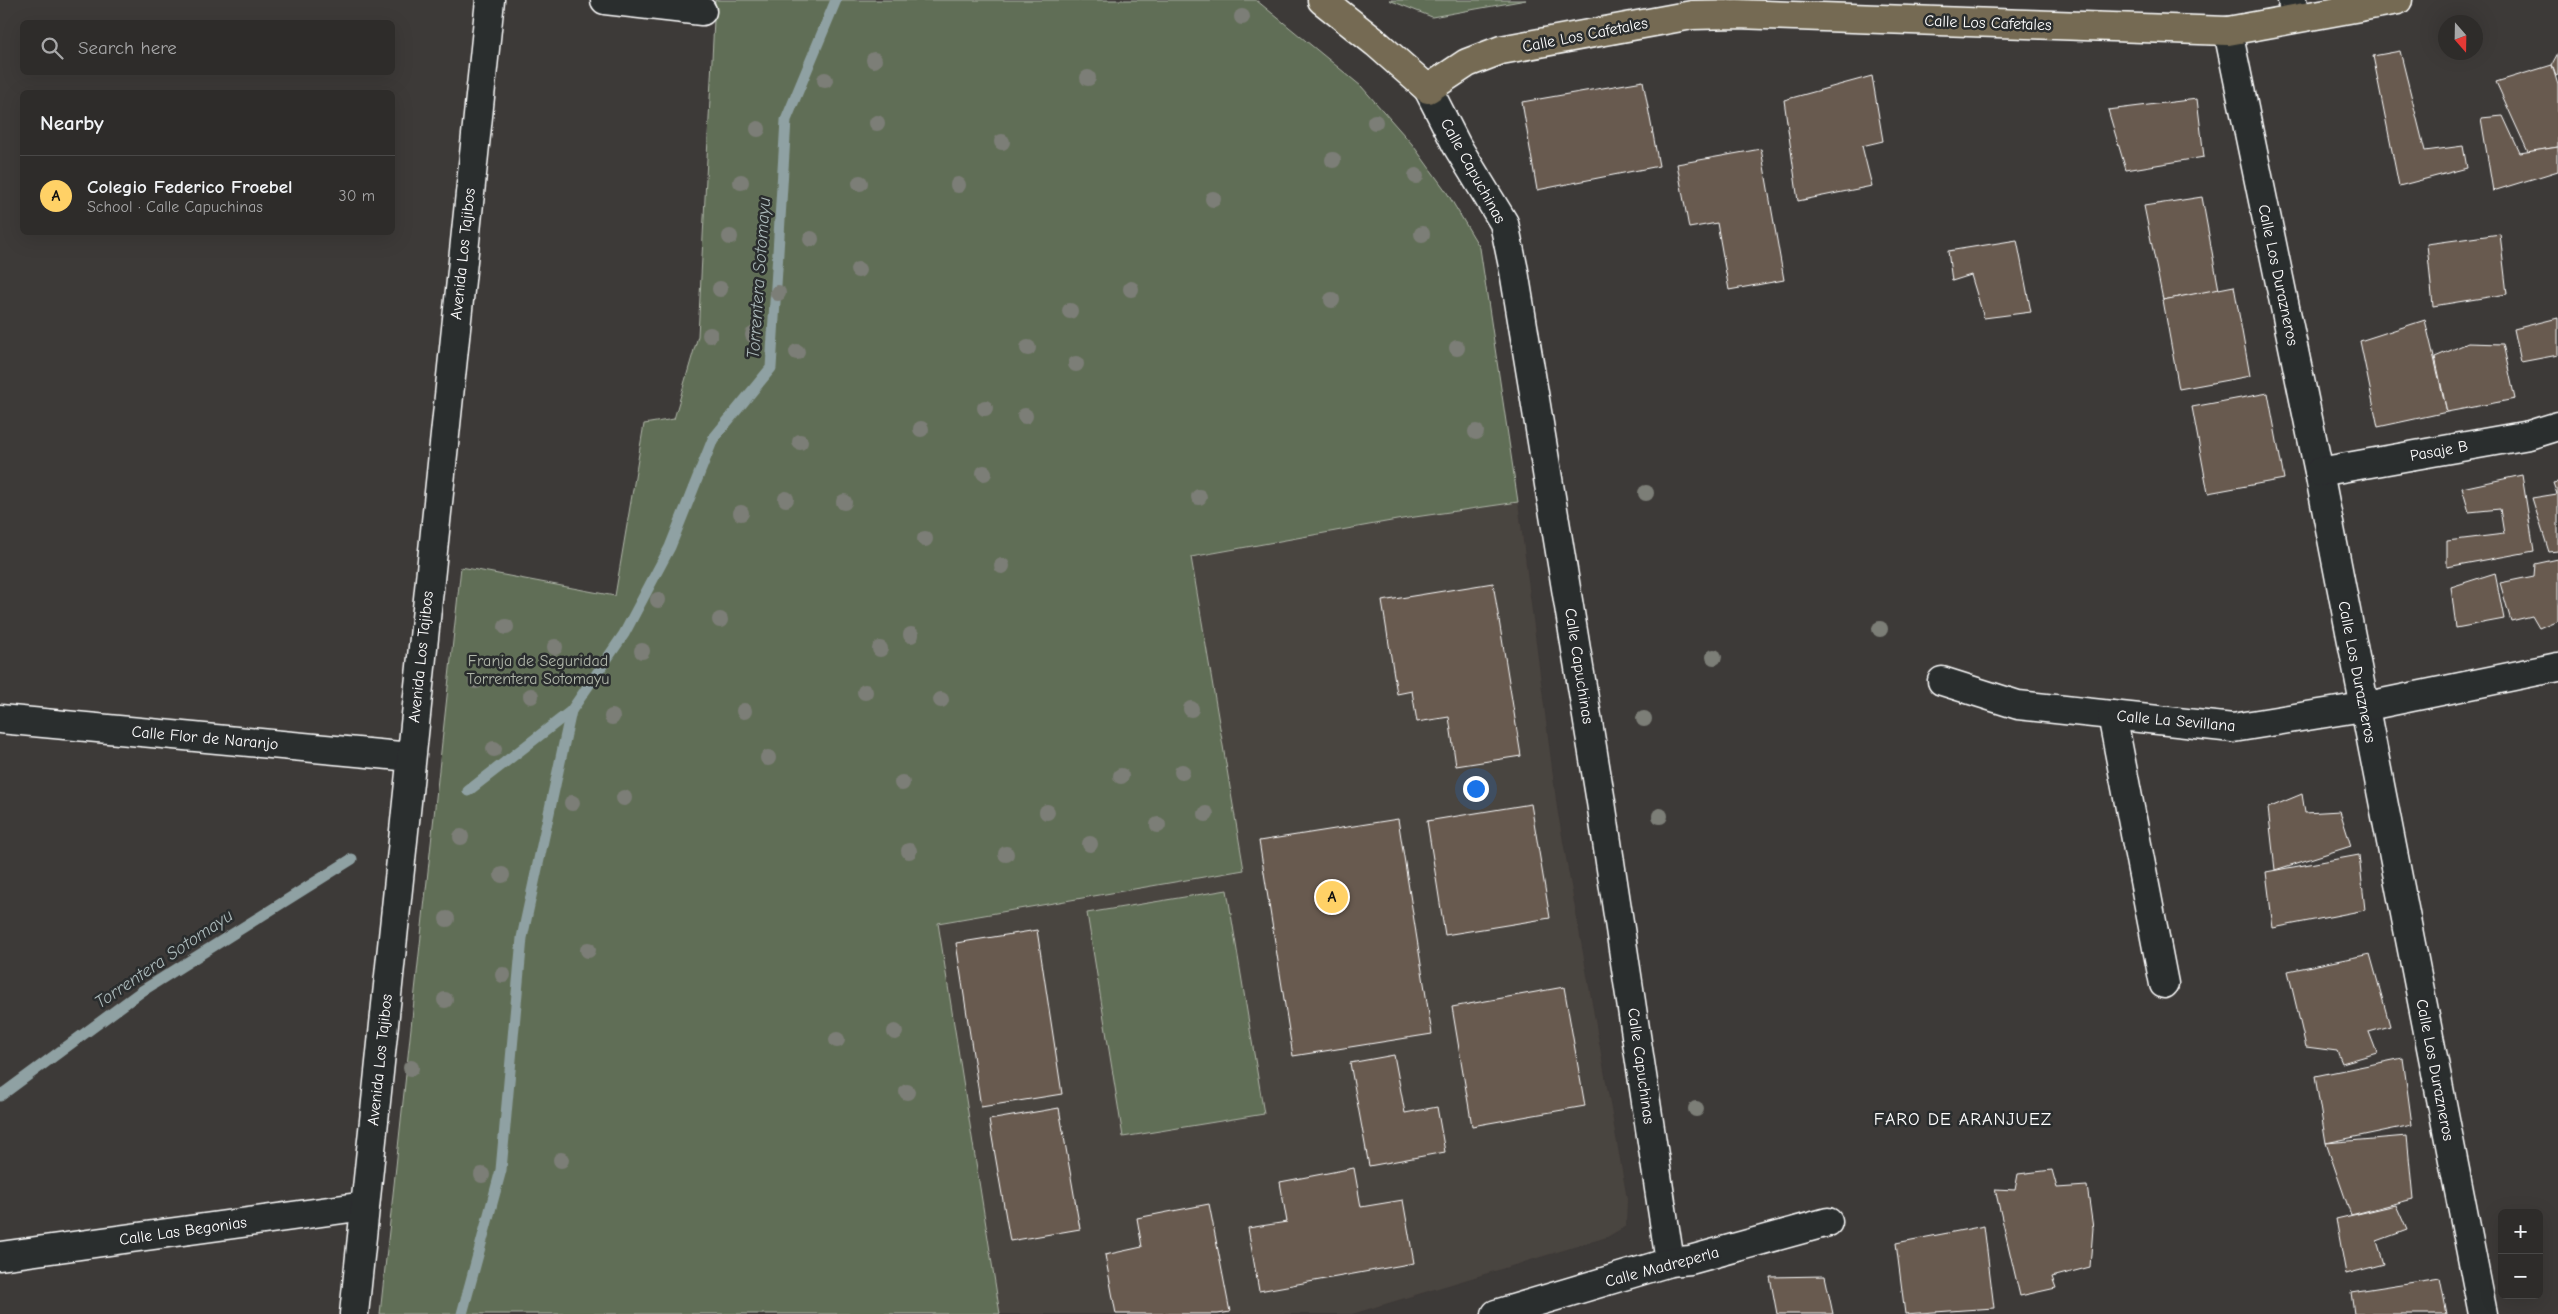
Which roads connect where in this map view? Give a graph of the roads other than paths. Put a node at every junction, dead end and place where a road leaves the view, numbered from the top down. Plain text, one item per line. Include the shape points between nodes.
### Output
1 (490, 0) edge
2 (605, 0) edge
3 (1322, 0) edge
4 (2398, 0) edge
5 (1691, 7) edge
6 (2294, 9) edge
7 (702, 11) dead end
8 (2228, 31) junction
9 (1428, 89) junction
10 (2558, 426) edge
11 (2319, 472) junction
12 (2558, 667) edge
13 (1942, 681) dead end
14 (2364, 707) junction
15 (2112, 715) junction
16 (0, 719) edge
17 (411, 757) junction
18 (2164, 984) dead end
19 (365, 1206) junction
20 (1828, 1222) dead end
21 (0, 1256) edge
22 (1670, 1262) junction
23 (354, 1314) edge
24 (1496, 1314) edge
25 (2483, 1314) edge

1 - 17 street, Avenida Los Tajibos
2 - 7 street
3 - 9 main road via 1376,42
4 - 6 main road, Calle Los Cafetales
5 - 8 main road, Calle Los Cafetales via 1737,14
5 - 9 main road, Calle Los Cafetales via 1501,50 1467,64
6 - 8 main road, Calle Los Cafetales
8 - 11 street, Calle Los Durazneros
9 - 22 street, Calle Capuchinas via 1457,146 1504,223 1514,271 1602,802
10 - 11 street, Pasaje B via 2529,435
11 - 14 street, Calle Los Durazneros
12 - 14 street, Calle La Sevillana
13 - 15 street, Calle La Sevillana via 2018,705
14 - 15 street, Calle La Sevillana via 2233,728
14 - 25 street, Calle Los Durazneros
15 - 18 street
16 - 17 street, Calle Flor de Naranjo
17 - 19 street, Avenida Los Tajibos
19 - 21 street, Calle Las Begonias
19 - 23 street, Avenida Los Tajibos
20 - 22 street, Calle Madreperla via 1690,1260
22 - 24 street, Calle Madreperla

